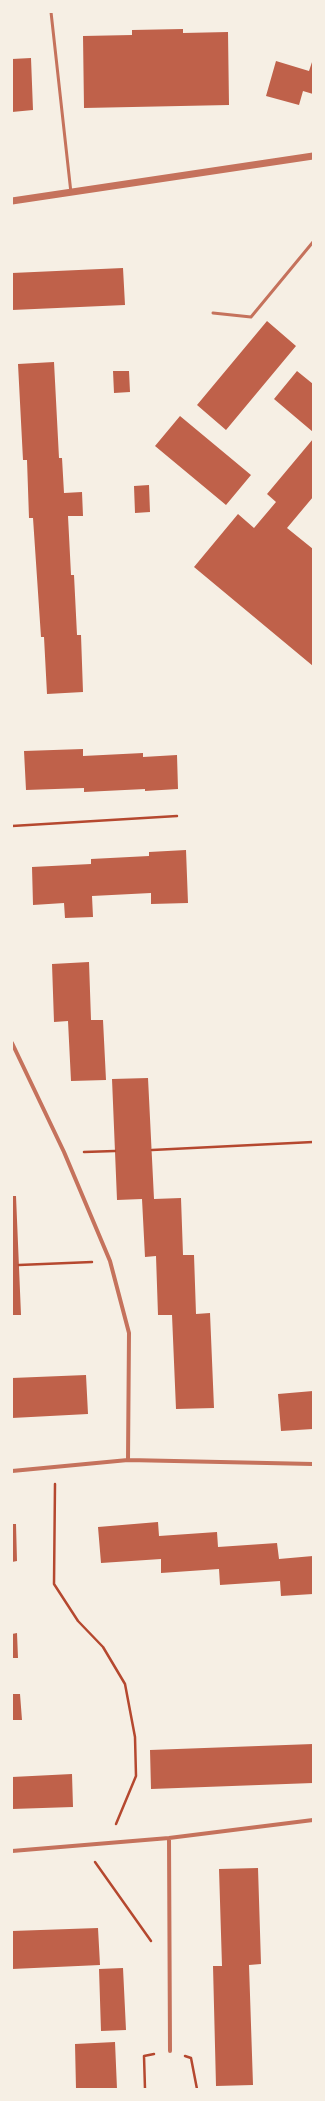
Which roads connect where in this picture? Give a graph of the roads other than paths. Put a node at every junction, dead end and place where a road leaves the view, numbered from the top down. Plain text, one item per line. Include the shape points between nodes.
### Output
1 (51, 12) edge
2 (313, 156) edge
3 (71, 193) junction
4 (12, 201) edge
5 (313, 242) edge
6 (213, 313) dead end
7 (12, 1043) edge
8 (128, 1460) junction
9 (313, 1464) edge
10 (12, 1471) edge
11 (313, 1820) edge
12 (169, 1838) junction
13 (12, 1851) edge
14 (170, 2051) dead end

1 - 3 lane
2 - 3 street
3 - 4 street
5 - 6 lane via 251,317
7 - 8 street via 64,1152 110,1261 129,1333
8 - 9 street
8 - 10 street
11 - 12 street
12 - 13 street
12 - 14 street

